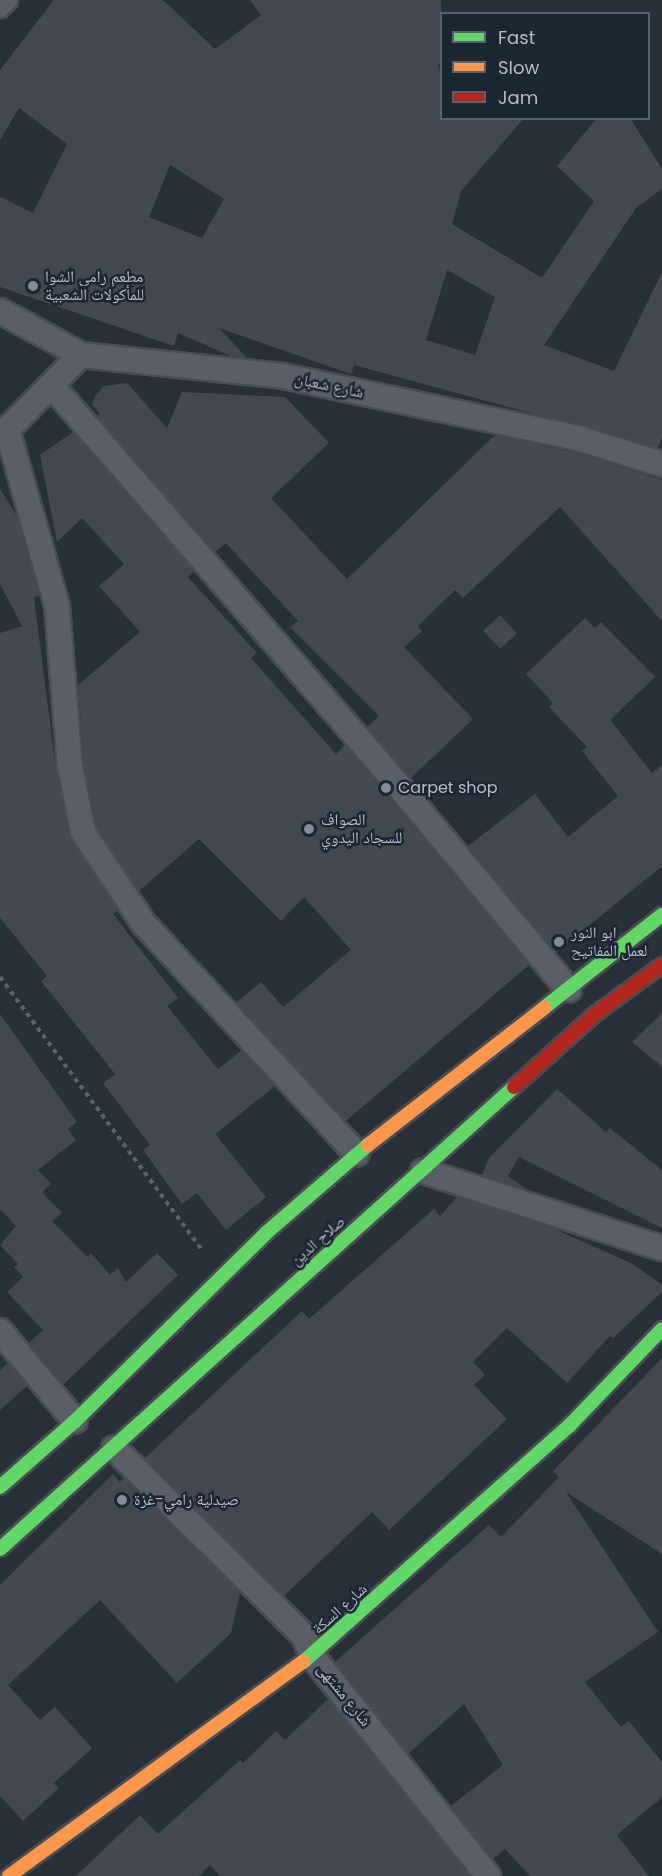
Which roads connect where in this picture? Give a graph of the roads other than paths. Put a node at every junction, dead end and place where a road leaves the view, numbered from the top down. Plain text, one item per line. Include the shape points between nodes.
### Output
1 (5, 0) edge
2 (0, 5) edge
3 (0, 311) edge
4 (81, 355) junction
5 (52, 386) junction
6 (4, 433) edge
7 (662, 464) edge
8 (662, 915) edge
9 (662, 965) edge
10 (568, 990) junction
11 (357, 1154) junction
12 (423, 1172) junction
13 (662, 1248) edge
14 (662, 1329) edge
15 (0, 1331) edge
16 (75, 1421) junction
17 (114, 1448) junction
18 (0, 1487) edge
19 (0, 1549) edge
20 (312, 1656) junction
21 (9, 1876) edge
22 (488, 1876) edge

1 - 2 street
3 - 4 street, شارع شعبان
4 - 5 street
4 - 7 street, شارع شعبان via 283,376 581,439
5 - 6 street
5 - 10 street via 383,766
6 - 11 street via 57,606 70,766 83,832 144,924
8 - 10 main road
9 - 12 main road, صلاح الدين via 594,1015
10 - 11 main road
11 - 16 main road via 221,1276
12 - 13 street
12 - 17 main road, صلاح الدين
14 - 20 main road, شارع السكة via 569,1426
15 - 16 street
16 - 18 main road
17 - 19 main road, صلاح الدين
17 - 20 street, شارع مشتهى via 304,1636
20 - 21 main road, شارع السكة
20 - 22 street, شارع مشتهى

